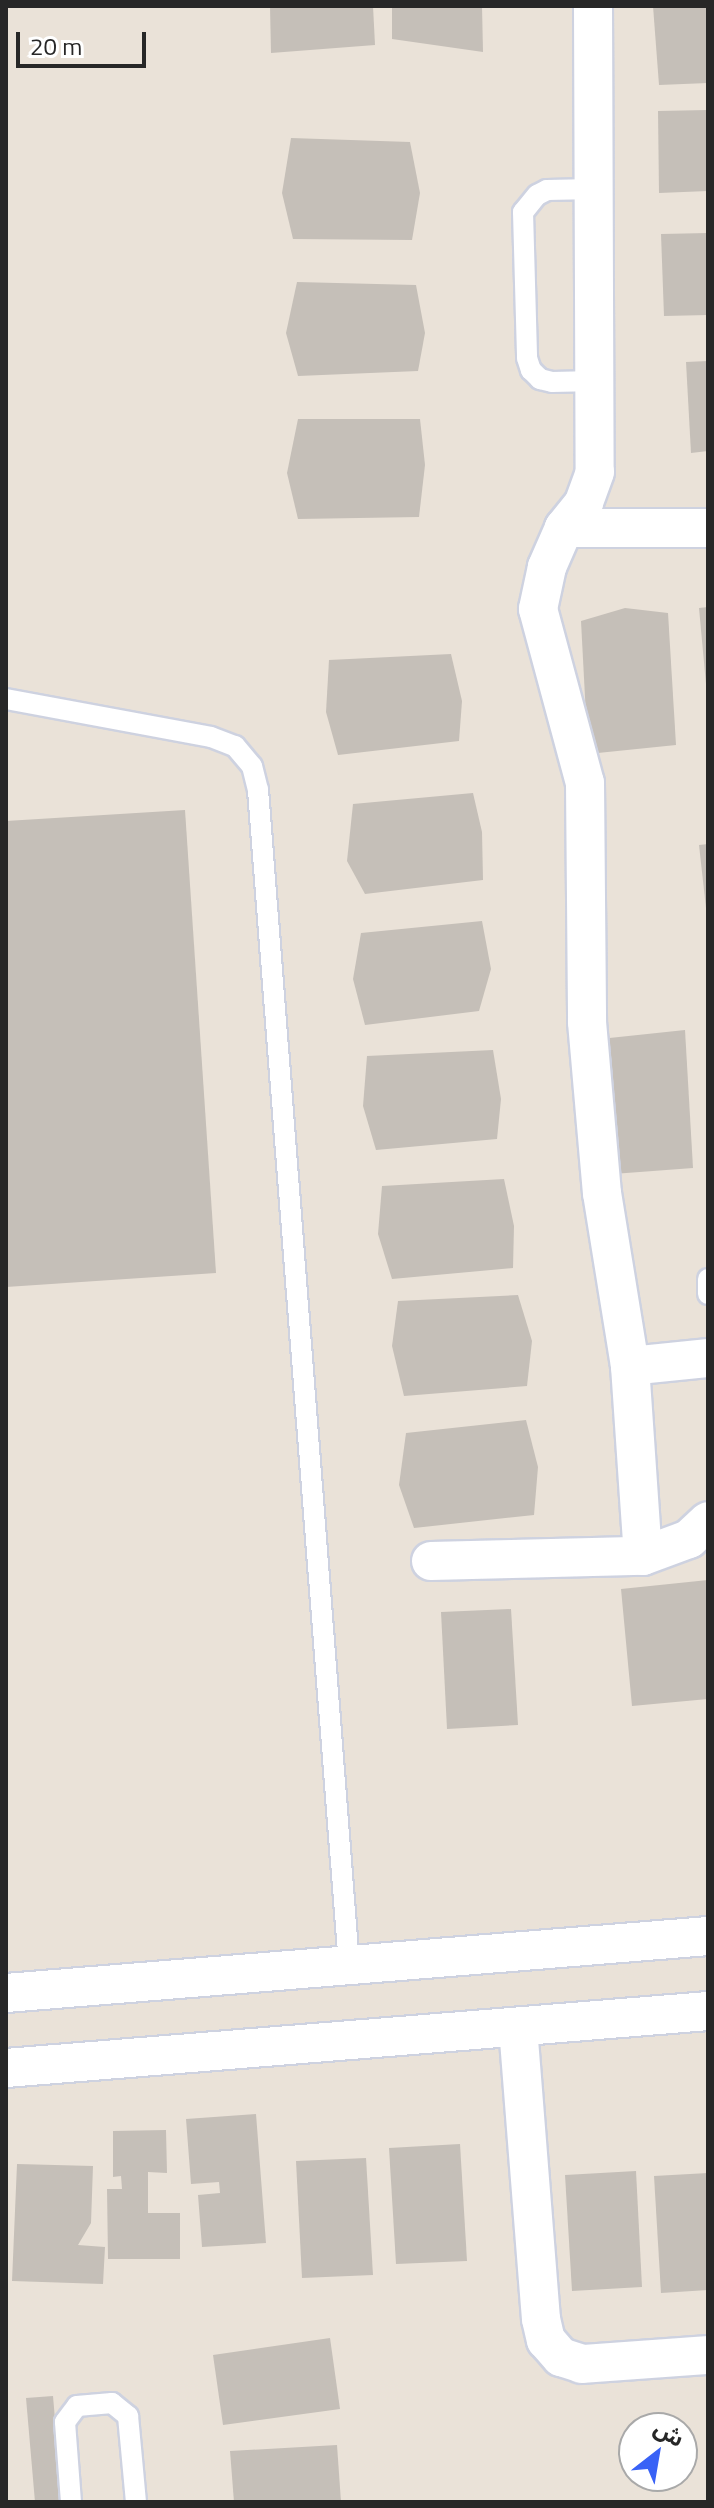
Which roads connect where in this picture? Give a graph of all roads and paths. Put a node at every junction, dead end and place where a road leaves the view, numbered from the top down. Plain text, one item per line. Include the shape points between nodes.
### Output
1 (593, 6) edge
2 (595, 189) junction
3 (596, 381) junction
4 (564, 528) junction
5 (708, 528) edge
6 (6, 699) edge
7 (708, 1279) edge
8 (708, 1294) edge
9 (708, 1358) edge
10 (630, 1366) junction
11 (708, 1521) edge
12 (643, 1556) junction
13 (431, 1561) dead end
14 (708, 1936) edge
15 (349, 1965) junction
16 (6, 1993) edge
17 (708, 2011) edge
18 (518, 2027) junction
19 (6, 2068) edge
20 (708, 2355) edge
21 (71, 2502) edge
22 (136, 2502) edge

1 - 2 street
2 - 3 street
2 - 3 lane via 547,190 523,212 531,370 552,382
3 - 4 street via 595,472 584,503
4 - 5 street
4 - 10 street via 547,567 538,609 585,783 587,1022 602,1193
6 - 15 lane via 211,737 235,746 252,766 258,790
7 - 8 lane
9 - 10 street
10 - 12 street
11 - 12 street via 689,1539
12 - 13 street
14 - 15 street
15 - 16 street
17 - 18 street
18 - 19 street
18 - 20 street via 546,2340 561,2357 582,2364
21 - 22 lane via 65,2422 77,2406 112,2403 128,2416

